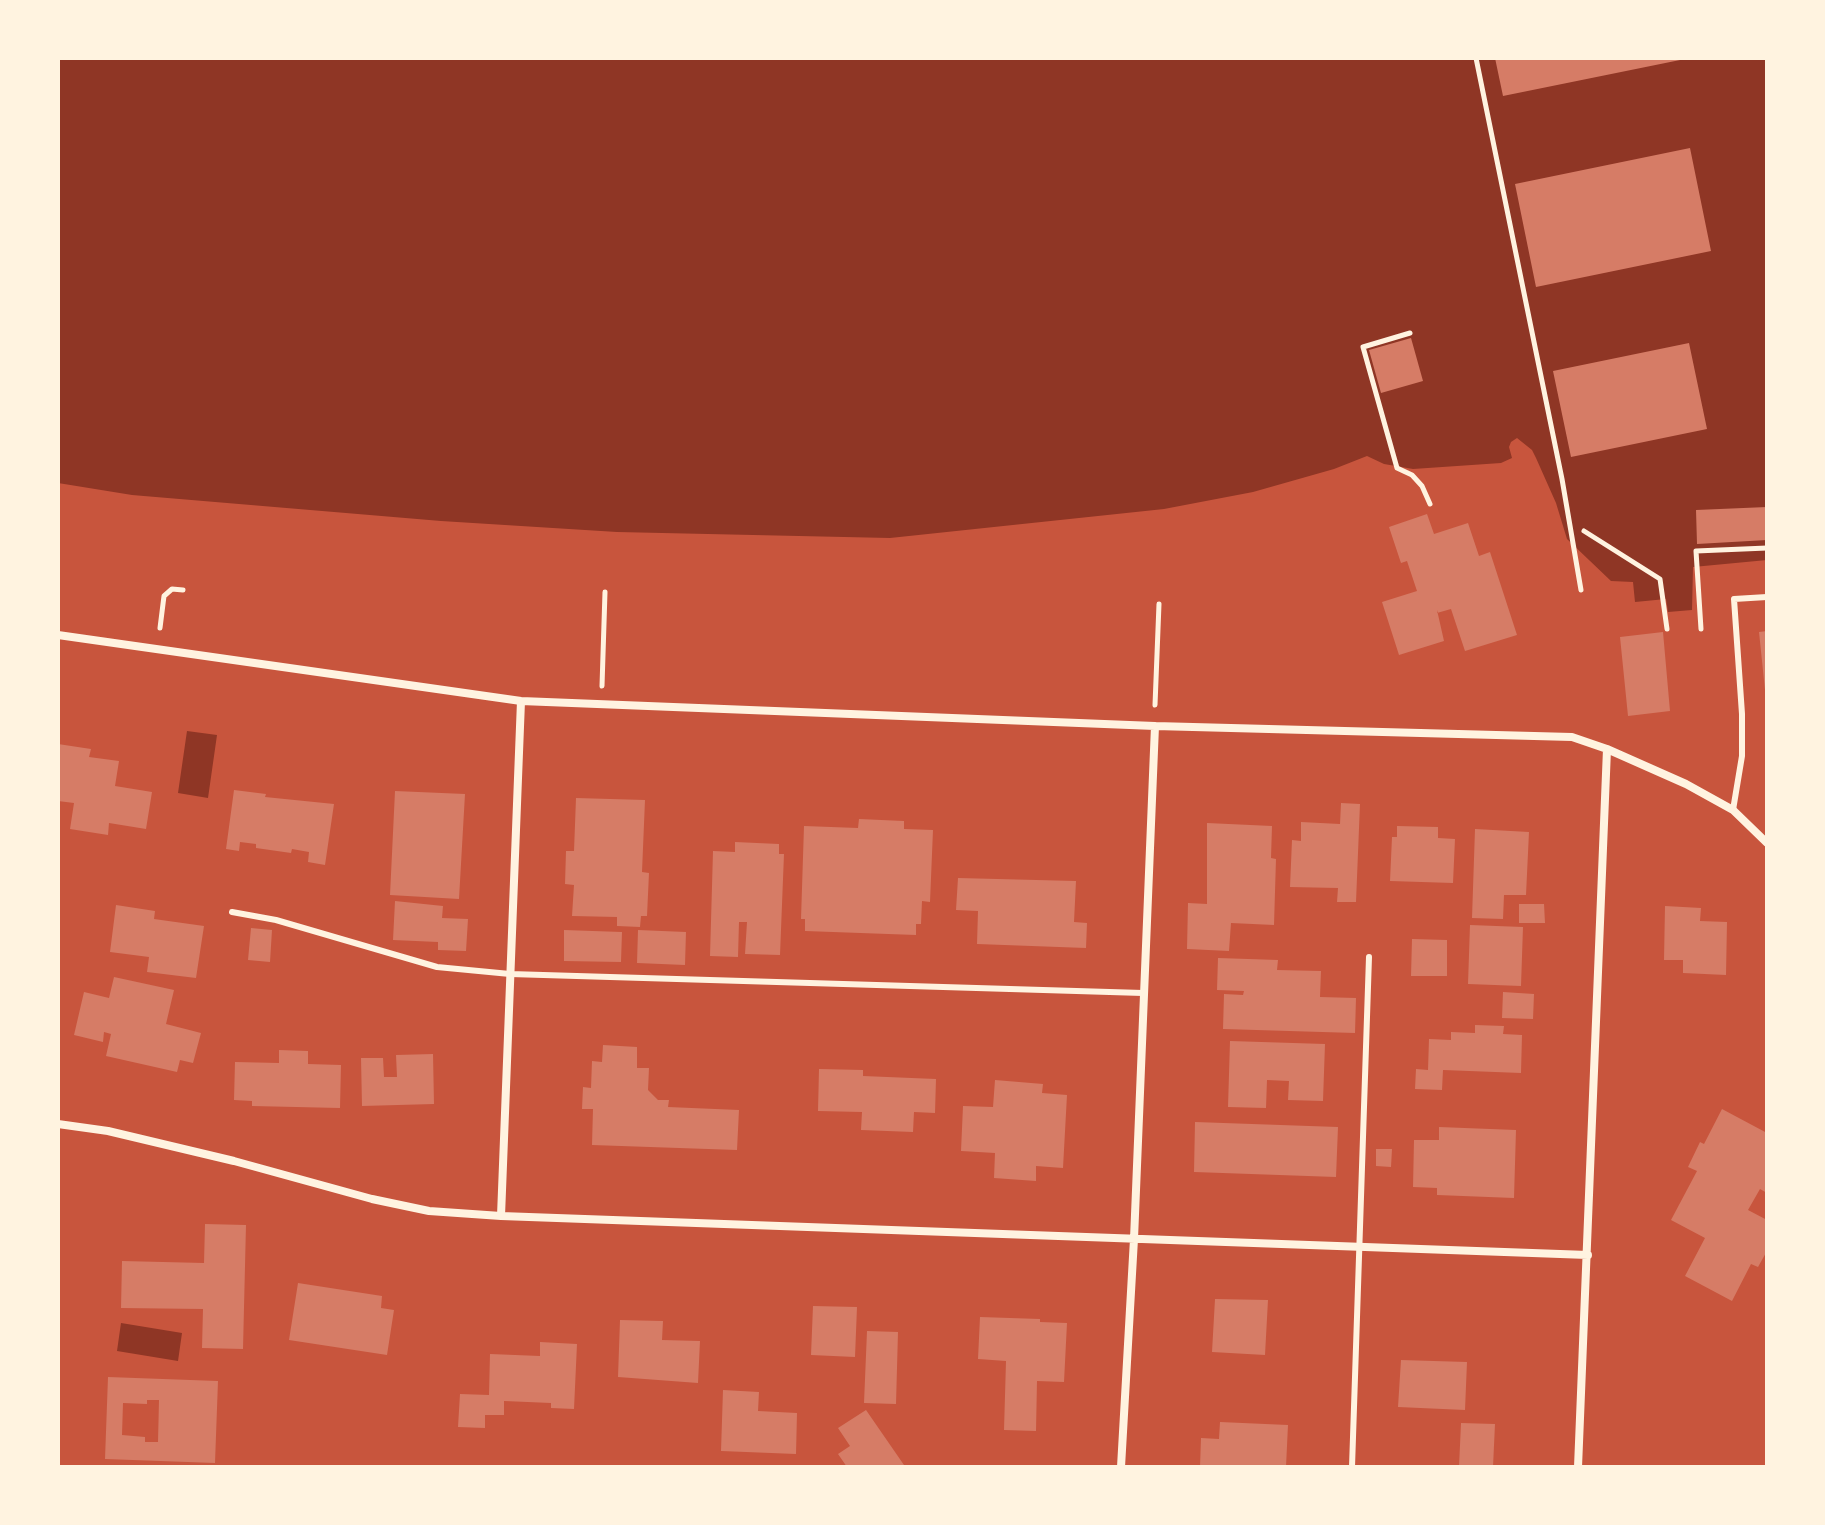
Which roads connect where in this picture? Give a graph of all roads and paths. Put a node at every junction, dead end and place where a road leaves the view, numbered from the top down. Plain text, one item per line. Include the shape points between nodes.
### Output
1 (1476, 58) edge
2 (1410, 333) dead end
3 (1430, 504) dead end
4 (1584, 531) dead end
5 (1767, 548) edge
6 (183, 590) dead end
7 (1581, 590) dead end
8 (605, 592) dead end
9 (1767, 597) edge
10 (1159, 604) dead end
11 (1667, 629) dead end
12 (1701, 629) dead end
13 (58, 635) edge
14 (157, 648) junction
15 (521, 701) junction
16 (602, 703) junction
17 (1155, 726) junction
18 (1607, 749) junction
19 (1733, 810) junction
20 (1767, 843) edge
21 (232, 912) dead end
22 (1369, 957) dead end
23 (510, 974) junction
24 (1143, 993) junction
25 (58, 1124) edge
26 (501, 1216) junction
27 (1134, 1239) junction
28 (1359, 1248) junction
29 (1588, 1255) junction
30 (1121, 1467) edge
31 (1352, 1467) edge
32 (1578, 1467) edge

1 - 7 path
2 - 3 path via 1363,347 1397,468 1412,475
4 - 11 path via 1660,579
5 - 12 path via 1696,551
6 - 14 path via 172,589 164,596
8 - 16 path
9 - 19 lane via 1734,599 1742,756
10 - 17 path
13 - 14 street
14 - 15 street
15 - 16 street
15 - 23 street
16 - 17 street
17 - 18 street via 1572,737
17 - 24 street
18 - 19 street
18 - 29 street
19 - 20 street
21 - 23 lane via 437,967
22 - 28 lane
23 - 24 lane
23 - 26 street
24 - 27 street
25 - 26 street via 108,1131 429,1211
26 - 27 street
27 - 28 street
27 - 30 street
28 - 29 street
28 - 31 lane
29 - 32 street

